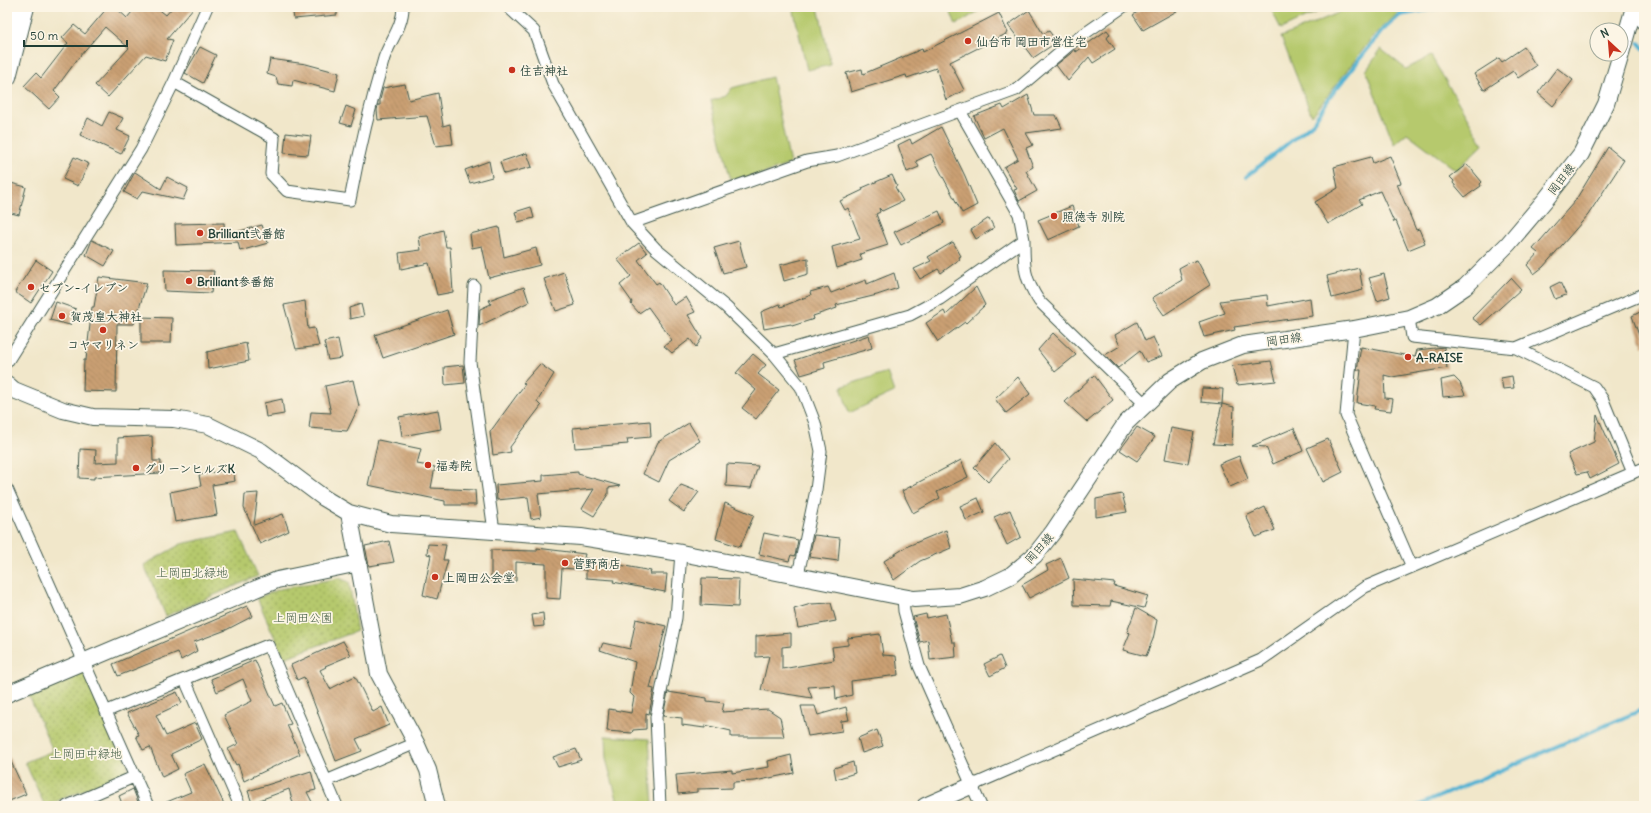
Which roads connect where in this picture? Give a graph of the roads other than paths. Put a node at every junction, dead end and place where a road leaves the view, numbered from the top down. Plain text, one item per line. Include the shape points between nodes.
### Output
1 (12, 7) edge
2 (25, 7) edge
3 (206, 7) edge
4 (403, 7) edge
5 (508, 7) edge
6 (1123, 7) edge
7 (1633, 9) edge
8 (7, 24) edge
9 (1629, 24) edge
10 (1644, 24) edge
11 (1618, 62) edge
12 (7, 77) edge
13 (174, 82) junction
14 (960, 111) junction
15 (632, 223) junction
16 (1024, 240) junction
17 (474, 286) dead end
18 (1644, 294) edge
19 (1409, 318) junction
20 (1354, 329) junction
21 (1516, 348) junction
22 (774, 354) junction
23 (7, 362) edge
24 (7, 384) edge
25 (1145, 404) junction
26 (1644, 468) edge
27 (1633, 473) junction
28 (7, 489) edge
29 (349, 513) junction
30 (494, 531) junction
31 (680, 553) junction
32 (359, 563) junction
33 (1412, 567) junction
34 (798, 576) junction
35 (908, 598) junction
36 (84, 661) junction
37 (185, 680) junction
38 (7, 694) edge
39 (107, 711) junction
40 (416, 743) junction
41 (136, 776) junction
42 (326, 781) junction
43 (973, 785) junction
44 (66, 806) edge
45 (148, 806) edge
46 (240, 806) edge
47 (337, 806) edge
48 (437, 806) edge
49 (660, 806) edge
50 (925, 806) edge
51 (982, 806) edge

1 - 8 highway
2 - 12 main road
3 - 13 street
4 - 13 street via 403,16 385,56 372,101 350,200 287,192 271,174 274,138
5 - 15 street via 534,31 553,84
6 - 14 street via 1074,41 1016,90
7 - 9 street, 岡田線
7 - 10 street
11 - 19 street, 岡田線 via 1603,111 1581,154 1546,199 1508,244 1465,287 1437,306
13 - 23 street via 141,149
14 - 15 street via 837,156 807,161
14 - 16 street via 1019,214
15 - 22 street via 656,248 726,307
16 - 22 street via 940,299 910,314
16 - 25 street via 1024,268 1029,285 1039,301
17 - 30 street via 470,362
18 - 21 street
19 - 20 street, 岡田線
19 - 21 street via 1412,337
20 - 25 street, 岡田線 via 1243,345 1202,361 1170,381
20 - 33 street via 1346,415
21 - 27 street via 1594,388 1603,400
22 - 34 street via 801,387 815,423 821,451 816,490
24 - 29 street, 岡田線 via 14,390 64,410 93,417 174,419 208,425 261,450 324,498
25 - 35 street, 岡田線 via 1126,423 1053,532 1030,559 1010,576 960,596
26 - 27 street
27 - 33 street
28 - 36 street
29 - 30 street, 岡田線 via 391,524
29 - 32 street
30 - 31 street, 岡田線 via 581,537
31 - 34 street, 岡田線
31 - 49 street via 676,618 656,717
32 - 36 street via 277,580
32 - 40 street via 379,674
33 - 43 street via 1366,587 1261,660
34 - 35 street, 岡田線
35 - 43 street via 904,611 919,666
36 - 38 street
36 - 39 street
37 - 39 street
37 - 42 street via 268,645
37 - 46 street
39 - 41 street
40 - 42 street
40 - 48 street via 428,770
41 - 44 street
41 - 45 street
42 - 47 street
43 - 50 street
43 - 51 street

